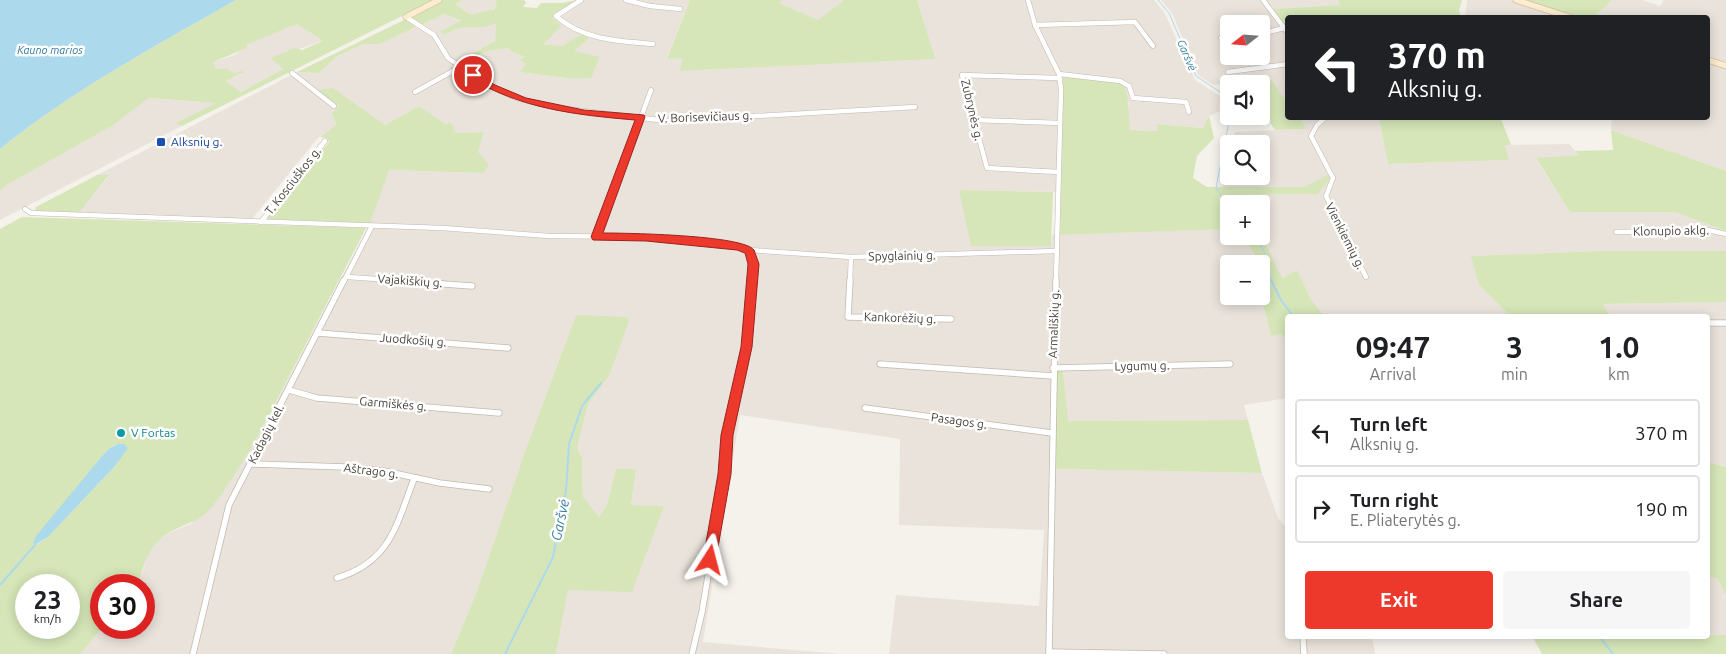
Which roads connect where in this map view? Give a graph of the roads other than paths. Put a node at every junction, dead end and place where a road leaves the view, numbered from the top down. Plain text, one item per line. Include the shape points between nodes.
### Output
1 (439, 0) edge
2 (582, 0) edge
3 (626, 0) edge
4 (1028, 0) edge
5 (1263, 0) edge
6 (1516, 0) edge
7 (680, 9) dead end
8 (1563, 15) edge
9 (406, 17) joint
10 (1035, 25) junction
11 (1284, 28) joint
12 (1270, 32) edge
13 (653, 44) dead end
14 (1154, 46) dead end
15 (1710, 61) edge
16 (1285, 64) edge
17 (1726, 66) edge
18 (460, 67) junction
19 (1228, 72) dead end
20 (292, 73) dead end
21 (1059, 76) junction
22 (651, 90) dead end
23 (414, 92) dead end
24 (334, 106) dead end
25 (915, 107) dead end
26 (1189, 112) dead end
27 (641, 117) junction
28 (973, 120) junction
29 (1323, 120) edge
30 (1060, 123) junction
31 (325, 141) dead end
32 (1058, 172) junction
33 (26, 209) dead end
34 (261, 222) junction
35 (372, 226) junction
36 (1616, 232) dead end
37 (1726, 234) edge
38 (597, 237) junction
39 (749, 250) junction
40 (1056, 250) junction
41 (851, 257) junction
42 (1366, 276) dead end
43 (348, 277) junction
44 (472, 286) dead end
45 (951, 319) dead end
46 (1710, 323) edge
47 (1726, 323) edge
48 (318, 333) junction
49 (508, 348) dead end
50 (880, 364) dead end
51 (1230, 364) dead end
52 (1053, 368) junction
53 (1053, 376) junction
54 (289, 390) junction
55 (865, 408) dead end
56 (499, 413) dead end
57 (1052, 433) junction
58 (252, 464) junction
59 (414, 479) junction
60 (489, 489) dead end
61 (337, 578) dead end
62 (1303, 639) edge
63 (1049, 653) edge
64 (193, 654) edge
65 (692, 654) edge
66 (1164, 654) edge
67 (1304, 654) edge

1 - 9 main road
2 - 13 street via 557,14 558,19 595,37
3 - 7 street
4 - 10 street, Armališkių g.
5 - 11 street
6 - 8 main road
9 - 18 street, V. Borisevičiaus g. via 434,35 448,58
10 - 14 street via 1135,22
10 - 21 street, Armališkių g.
11 - 12 street
15 - 17 main road
16 - 19 street
18 - 23 street
18 - 27 street, V. Borisevičiaus g. via 491,87 524,100 584,113
20 - 24 street
21 - 26 street via 1120,81 1129,86 1133,98 1186,102
21 - 28 street, Zubrynės g. via 962,75
21 - 30 street, Armališkių g.
22 - 27 street
25 - 27 street, V. Borisevičiaus g. via 668,121
27 - 38 street
28 - 30 street
28 - 32 street, Zubrynės g. via 987,168
29 - 42 street, Vienkiemių g. via 1311,136 1333,178 1326,196
30 - 32 street, Armališkių g.
31 - 34 street, T. Kosciuškos g.
32 - 40 street, Armališkių g.
33 - 34 street via 31,213
34 - 35 street
35 - 38 street
35 - 43 street, Kadagių kel.
36 - 37 street, Klonupio aklg. via 1708,230
38 - 39 street via 692,240
39 - 41 street, Spyglainių g.
39 - 65 street via 753,264 746,347 727,435 725,474
40 - 41 street, Spyglainių g.
40 - 52 street, Armališkių g.
41 - 45 street, Kankorėžių g. via 848,317
43 - 44 street, Vajakiškių g.
43 - 48 street, Kadagių kel.
46 - 47 street
48 - 49 street, Juodkošių g.
48 - 54 street, Kadagių kel.
50 - 53 street
51 - 52 street, Lygumų g.
52 - 53 street, Armališkių g.
53 - 57 street, Armališkių g.
54 - 56 street, Garmiškės g. via 317,398
54 - 58 street, Kadagių kel.
55 - 57 street, Pasagos g.
57 - 63 street, Armališkių g.
58 - 59 street, Aštrago g. via 346,467 384,471
58 - 64 street, Kadagių kel. via 224,520
59 - 60 street, Aštrago g.
59 - 61 street via 378,558 353,575
62 - 67 street
63 - 66 street

